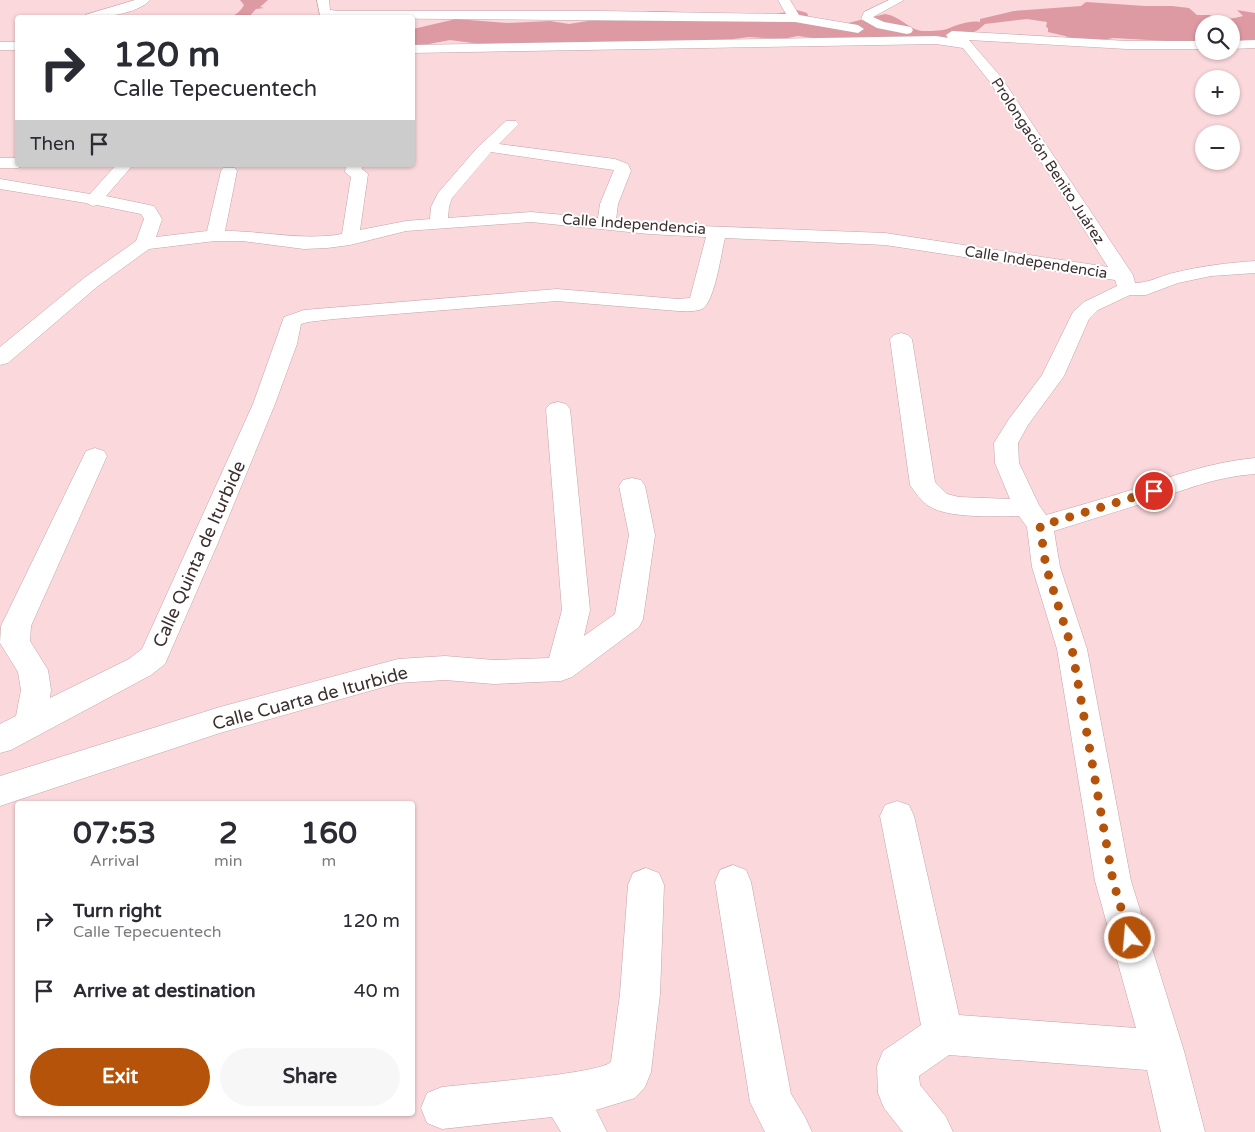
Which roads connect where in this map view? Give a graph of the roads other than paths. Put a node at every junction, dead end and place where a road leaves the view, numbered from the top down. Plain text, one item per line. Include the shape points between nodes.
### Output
1 (144, 0) edge
2 (323, 0) edge
3 (784, 0) edge
4 (898, 0) edge
5 (555, 5) dead end
6 (98, 15) edge
7 (795, 18) junction
8 (962, 40) junction
9 (1255, 44) edge
10 (1195, 45) edge
11 (1240, 45) edge
12 (0, 46) edge
13 (15, 46) edge
14 (415, 49) edge
15 (511, 124) dead end
16 (487, 147) junction
17 (0, 163) edge
18 (15, 163) edge
19 (123, 167) edge
20 (354, 167) edge
21 (229, 171) dead end
22 (0, 184) edge
23 (93, 201) junction
24 (439, 225) junction
25 (608, 225) junction
26 (717, 231) junction
27 (215, 236) junction
28 (350, 239) junction
29 (144, 244) junction
30 (1255, 266) edge
31 (1125, 282) junction
32 (901, 339) dead end
33 (0, 358) edge
34 (558, 409) dead end
35 (95, 456) dead end
36 (1255, 466) edge
37 (632, 486) dead end
38 (1033, 517) junction
39 (562, 669) junction
40 (30, 723) junction
41 (0, 740) edge
42 (0, 791) edge
43 (897, 816) dead end
44 (733, 882) dead end
45 (646, 885) dead end
46 (943, 1034) junction
47 (1163, 1051) junction
48 (562, 1095) junction
49 (442, 1108) dead end
50 (585, 1132) edge
51 (790, 1132) edge
52 (931, 1132) edge
53 (1183, 1132) edge

1 - 6 street
2 - 7 street via 324,12 338,15
3 - 7 street
4 - 8 street via 866,19
5 - 7 street via 574,12 698,12
7 - 8 street via 866,30
8 - 10 street via 982,36
8 - 14 street
8 - 31 street, Prolongación Benito Juárez via 996,80
9 - 11 street
12 - 13 street
15 - 16 street
16 - 24 street via 444,198
16 - 25 street via 622,167 608,204
17 - 18 street
19 - 23 street
20 - 28 street via 353,172 360,174
21 - 27 street
22 - 23 street
23 - 29 street via 148,210 153,219
24 - 25 street, Calle Independencia via 531,217
24 - 28 street, Calle Independencia via 406,226
25 - 26 street, Calle Independencia
26 - 31 street, Calle Independencia via 885,239
26 - 40 street, Calle Quinta de Iturbide via 701,298 696,304 557,295 296,318 291,322 264,404 154,656 140,667
27 - 28 street, Calle Independencia via 304,243
27 - 29 street, Calle Independencia
29 - 33 street via 91,282
30 - 31 street, Calle Independencia via 1211,270 1146,289
31 - 38 street via 1080,316 1053,376 1006,443 1007,463
32 - 38 street via 923,485 938,500 958,506
34 - 39 street via 576,610
35 - 40 street via 16,626 14,643 34,670 36,690
36 - 38 street via 1198,475 1139,496
37 - 39 street via 642,535 629,619
38 - 47 street via 1072,649 1113,881
39 - 42 street, Calle Cuarta de Iturbide via 398,671 220,720
40 - 41 street, Calle Quinta de Iturbide
43 - 46 street
44 - 51 street via 771,1102
45 - 48 street via 640,994 630,1072 620,1083
46 - 47 street
46 - 52 street via 898,1066 899,1093
47 - 53 street
48 - 49 street
48 - 50 street

